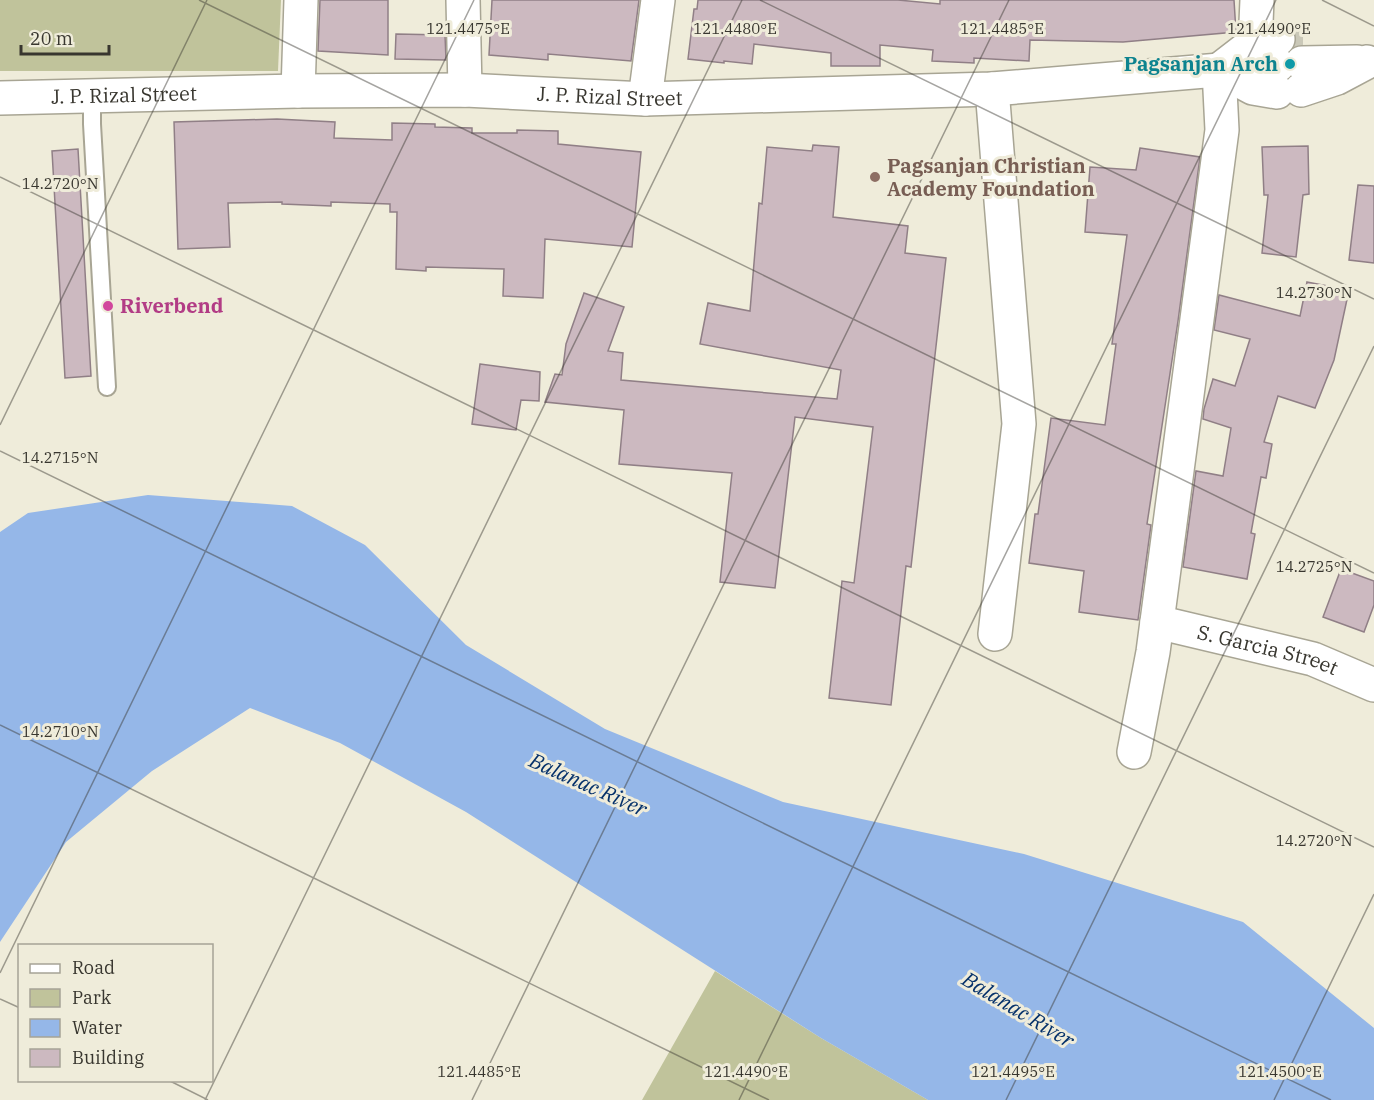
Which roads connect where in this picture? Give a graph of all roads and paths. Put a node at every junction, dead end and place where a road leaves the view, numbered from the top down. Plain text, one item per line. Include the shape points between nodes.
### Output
1 (301, 0) edge
2 (463, 0) edge
3 (658, 0) edge
4 (1257, 0) edge
5 (1371, 61) edge
6 (1281, 62) junction
7 (1219, 70) junction
8 (992, 88) junction
9 (465, 90) junction
10 (298, 91) junction
11 (92, 94) junction
12 (0, 98) edge
13 (645, 99) junction
14 (106, 387) dead end
15 (1157, 622) junction
16 (995, 634) dead end
17 (1374, 685) edge
18 (1134, 752) dead end

1 - 10 street
2 - 9 street
3 - 13 street
4 - 6 street
5 - 6 street, J. P. Rizal Street via 1337,78
5 - 6 street, J. P. Rizal Street via 1329,44
6 - 7 street, J. P. Rizal Street
7 - 8 street, J. P. Rizal Street
7 - 15 street via 1222,130
8 - 13 street, J. P. Rizal Street
8 - 16 street via 1019,424
9 - 10 street, J. P. Rizal Street
9 - 13 street, J. P. Rizal Street
10 - 11 street, J. P. Rizal Street
11 - 12 street, J. P. Rizal Street
11 - 14 lane
15 - 17 street, S. Garcia Street via 1313,659
15 - 18 street

